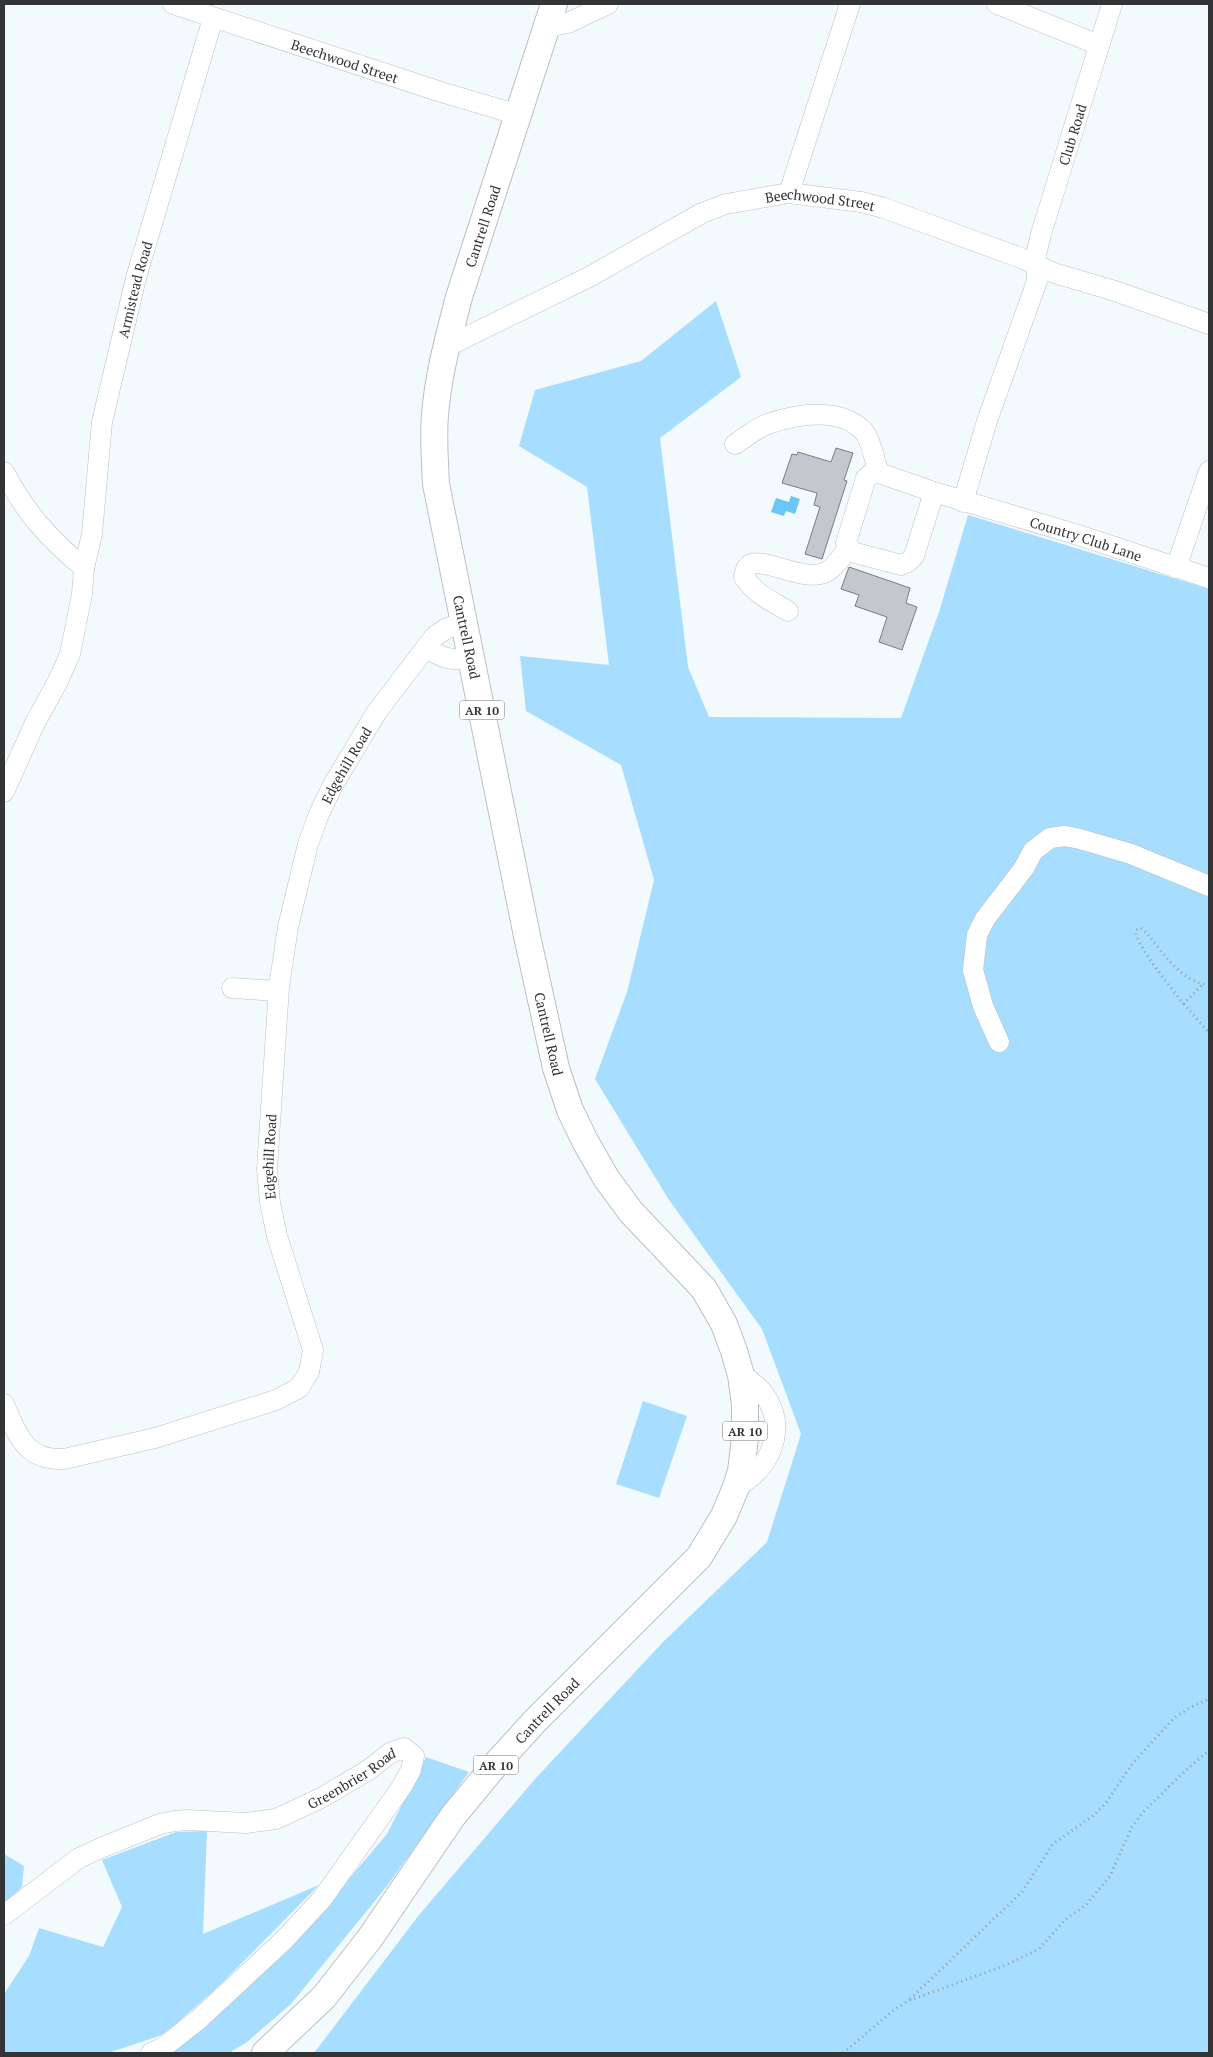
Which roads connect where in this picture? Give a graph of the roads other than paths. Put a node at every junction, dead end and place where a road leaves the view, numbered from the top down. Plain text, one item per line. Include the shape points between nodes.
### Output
1 (173, 4) edge
2 (608, 4) edge
3 (850, 4) edge
4 (997, 4) edge
5 (1112, 4) edge
6 (550, 16) edge
7 (213, 18) junction
8 (1099, 45) junction
9 (519, 115) junction
10 (789, 193) junction
11 (1037, 265) junction
12 (1209, 324) edge
13 (446, 347) junction
14 (735, 444) dead end
15 (1209, 471) edge
16 (4, 472) edge
17 (879, 473) junction
18 (934, 492) junction
19 (963, 502) junction
20 (848, 549) junction
21 (84, 568) junction
22 (1176, 568) junction
23 (1209, 578) edge
24 (788, 611) dead end
25 (463, 623) junction
26 (426, 647) junction
27 (472, 658) junction
28 (4, 792) edge
29 (1209, 886) edge
30 (232, 988) dead end
31 (278, 991) junction
32 (999, 1042) dead end
33 (4, 1404) edge
34 (4, 1915) edge
35 (151, 2053) edge
36 (265, 2053) edge

1 - 7 street, Beechwood Street
2 - 6 street via 568,23
3 - 10 street
4 - 8 street
5 - 8 street, Club Road
6 - 9 main road, Cantrell Road / AR 10
7 - 9 street, Beechwood Street
7 - 21 street, Armistead Road via 136,278 102,422 92,534
8 - 11 street, Club Road via 1041,234
9 - 13 main road, Cantrell Road / AR 10
10 - 11 street, Beechwood Street via 884,208
10 - 13 street, Beechwood Street via 736,201 702,213 589,277
11 - 12 street, Beechwood Street
11 - 19 street via 1037,281 987,421
13 - 25 main road, Cantrell Road / AR 10 via 435,414 436,484
14 - 17 street via 766,425 798,416 849,419 866,434
15 - 22 street
16 - 21 street via 45,533
17 - 18 street, Country Club Lane
17 - 20 street via 866,478 847,537
18 - 19 street, Country Club Lane
18 - 20 street via 914,556 908,562 896,565
19 - 22 street, Country Club Lane via 1075,534
20 - 24 street via 834,566 820,574 799,574 760,564 746,568 744,577 750,585
21 - 28 street via 70,654
22 - 23 street, Country Club Lane
25 - 26 street, Edgehill Road via 440,631
25 - 27 main road, Cantrell Road / AR 10
26 - 27 street via 450,660
26 - 31 street, Edgehill Road via 376,714 318,814 288,927
27 - 36 main road, Cantrell Road / AR 10 via 546,1025 570,1110 606,1178 632,1212 704,1289 724,1324 741,1375 745,1438 736,1487 724,1516 699,1556 496,1764 453,1816 370,1938 324,1997
29 - 32 street via 1131,854 1065,836 1050,838 1033,851 1024,868 989,912 977,936 973,970 983,1006
30 - 31 street
31 - 33 street, Edgehill Road via 267,1169 277,1236 313,1350 306,1380 299,1388 276,1400 155,1438 54,1460 42,1457 23,1443
34 - 35 street, Greenbrier Road via 79,1858 152,1827 187,1820 246,1824 276,1819 323,1797 390,1753 404,1748 414,1756 401,1788 315,1906 284,1940 198,2020

